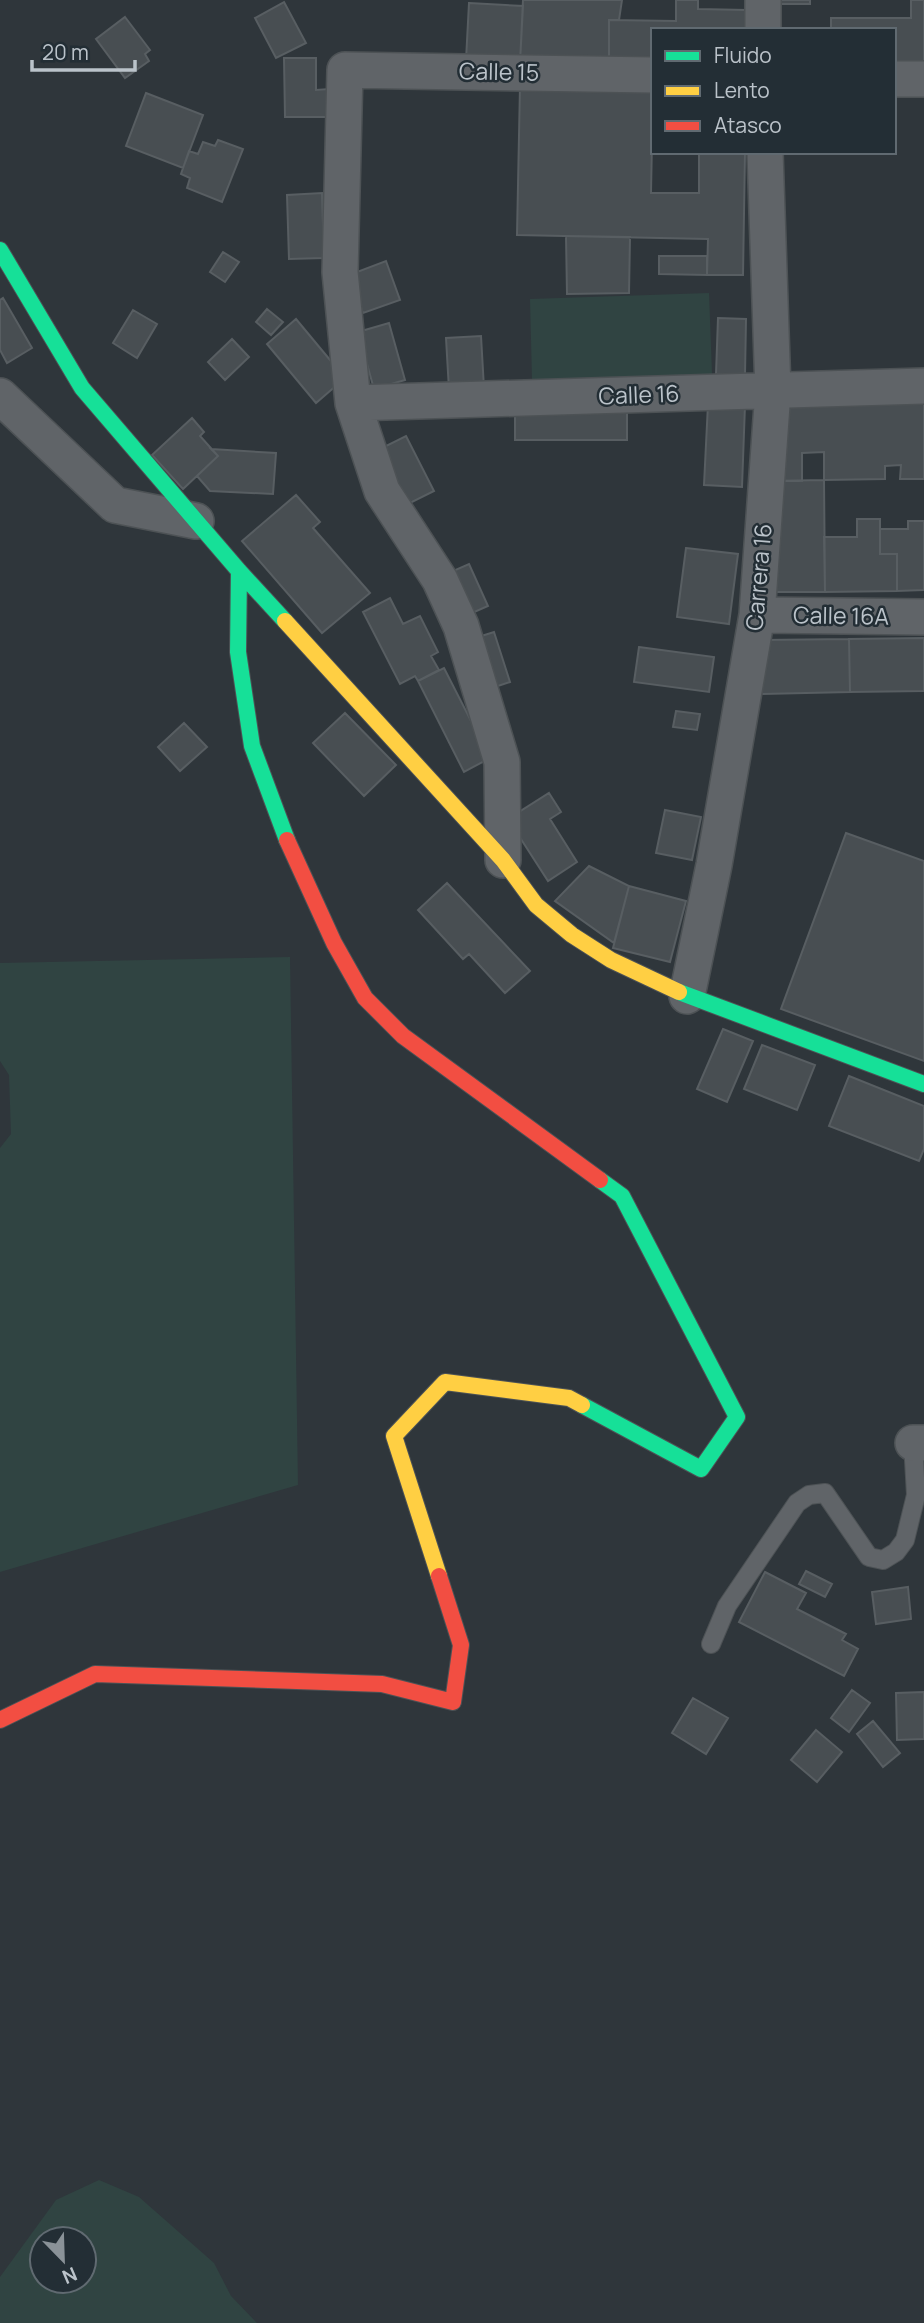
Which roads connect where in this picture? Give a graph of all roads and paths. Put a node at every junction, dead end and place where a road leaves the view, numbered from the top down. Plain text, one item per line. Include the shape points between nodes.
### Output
1 (762, 0) edge
2 (763, 28) edge
3 (651, 75) edge
4 (896, 79) edge
5 (924, 79) edge
6 (765, 154) edge
7 (0, 250) edge
8 (924, 386) edge
9 (773, 391) junction
10 (0, 396) edge
11 (353, 403) junction
12 (196, 521) junction
13 (239, 571) junction
14 (757, 615) junction
15 (924, 617) edge
16 (503, 860) junction
17 (687, 996) junction
18 (924, 1084) edge
19 (918, 1443) edge
20 (711, 1644) dead end
21 (0, 1720) edge

1 - 2 street
3 - 11 street, Calle 15 via 345,69 340,272
4 - 5 street
6 - 9 street, Carrera 16
7 - 12 street via 82,388
8 - 9 street, Calle 16
9 - 11 street, Calle 16
9 - 14 street, Carrera 16
10 - 12 street via 115,505
11 - 16 street via 382,491 440,580 461,626 502,761
12 - 13 street
13 - 16 street
13 - 21 street via 238,652 252,746 279,823 334,943 365,998 403,1036 622,1196 737,1417 701,1469 569,1398 445,1382 394,1436 461,1645 453,1702 382,1684 95,1674
14 - 15 street, Calle 16A
14 - 17 street, Carrera 16
16 - 17 street via 536,905 572,935 611,960
17 - 18 street
19 - 20 lane via 916,1495 905,1540 896,1552 883,1560 869,1557 825,1493 809,1495 797,1503 727,1606

